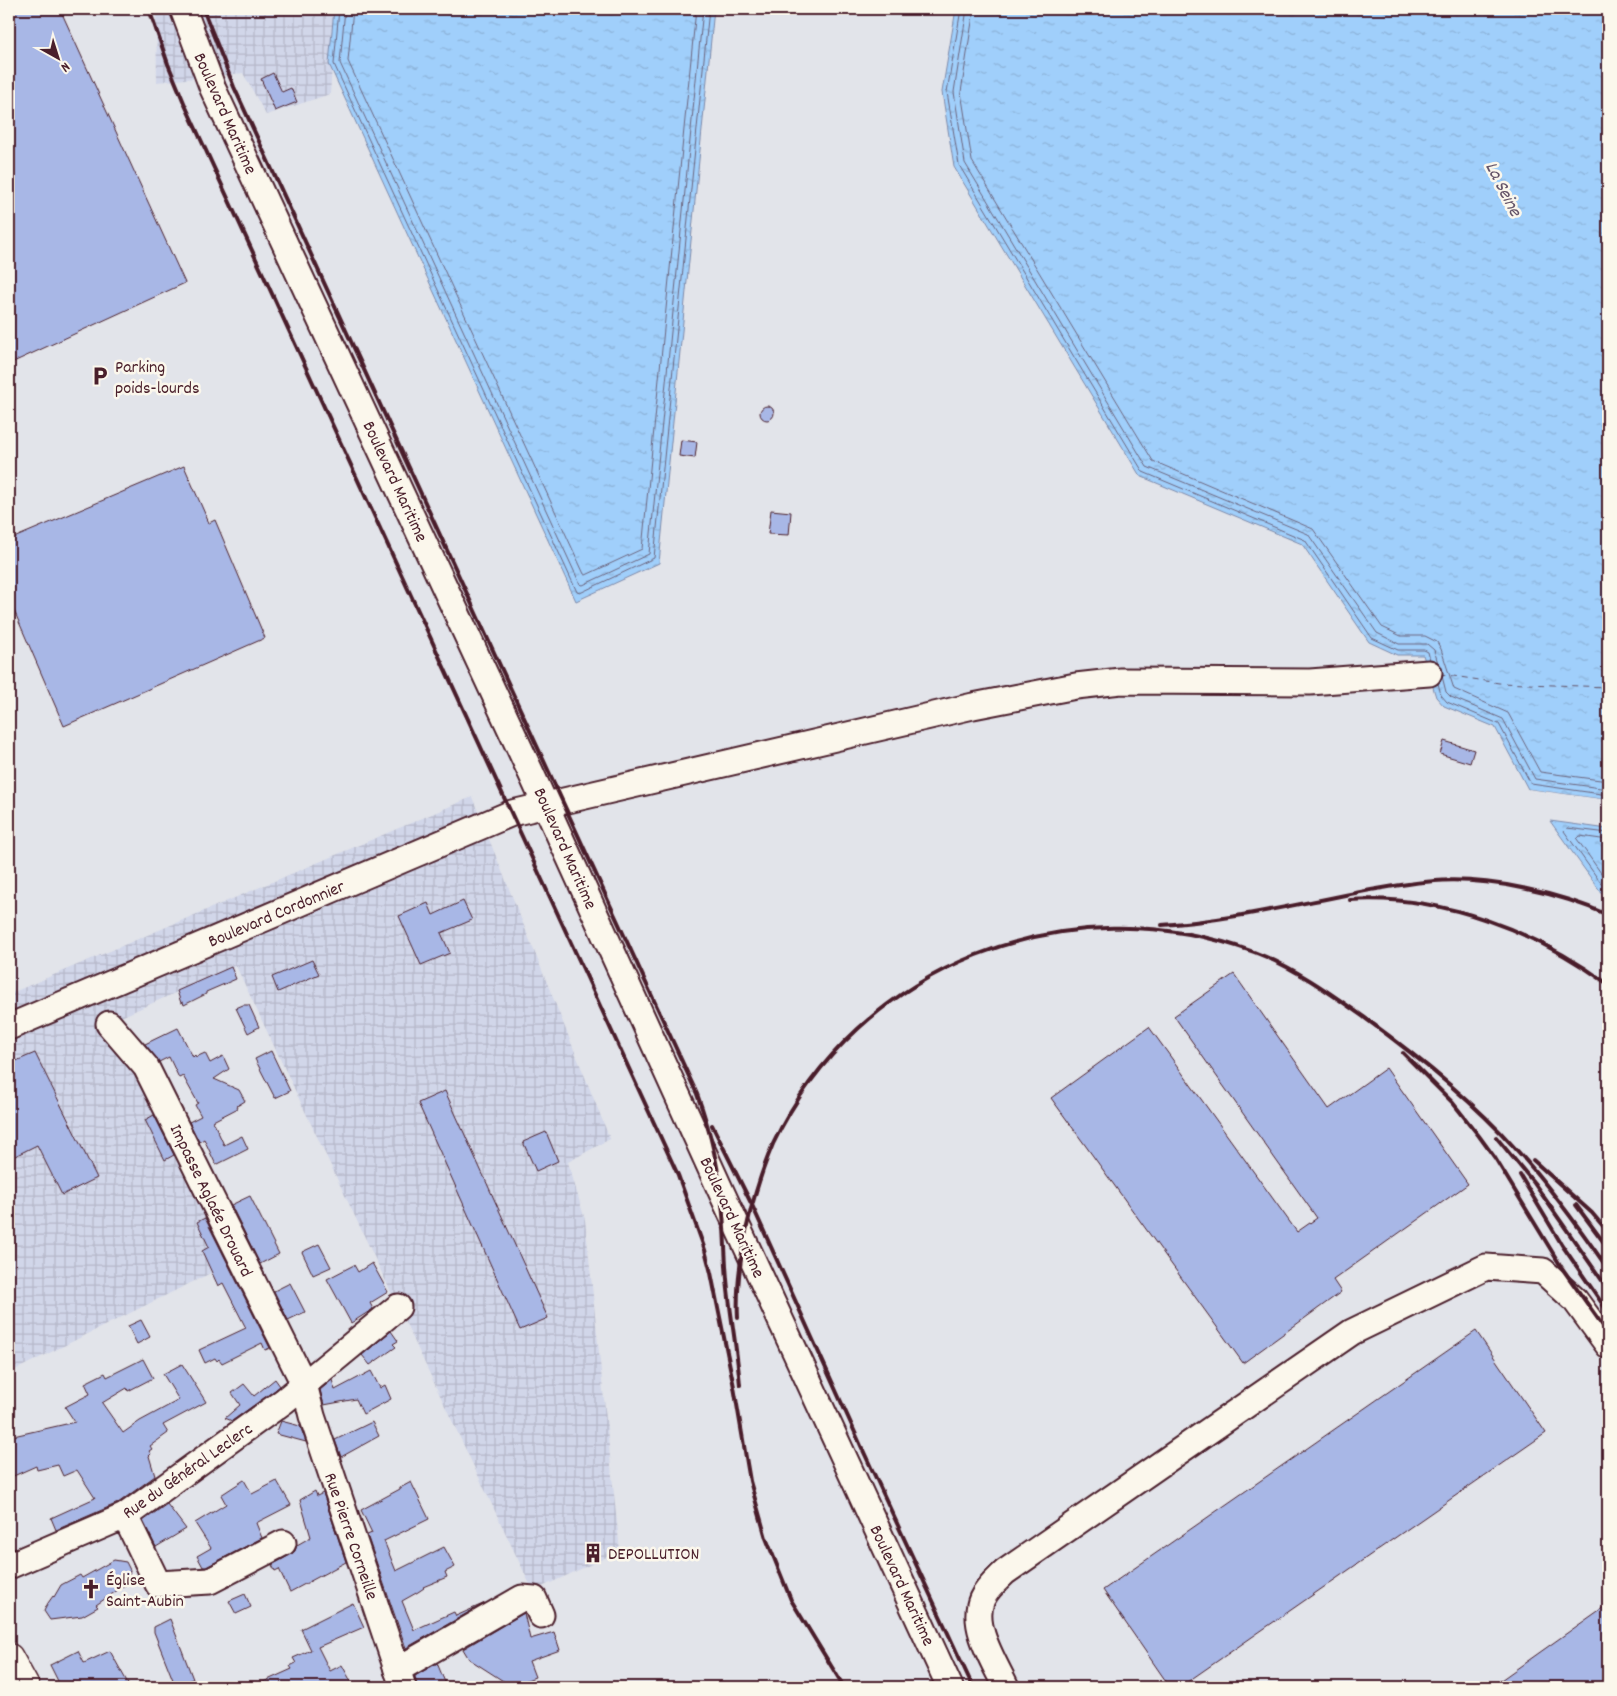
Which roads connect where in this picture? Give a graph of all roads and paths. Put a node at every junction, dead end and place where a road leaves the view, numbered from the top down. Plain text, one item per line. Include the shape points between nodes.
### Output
1 (183, 9) edge
2 (1429, 673) dead end
3 (546, 805) junction
4 (109, 1024) dead end
5 (9, 1027) edge
6 (398, 1307) dead end
7 (1608, 1345) edge
8 (304, 1384) junction
9 (125, 1516) junction
10 (283, 1543) dead end
11 (9, 1566) edge
12 (542, 1615) dead end
13 (9, 1658) edge
14 (400, 1682) edge
15 (24, 1687) edge
16 (950, 1687) edge
17 (1006, 1687) edge

1 - 3 street, Boulevard Maritime via 213,89
2 - 3 street, Boulevard Cordonnier via 1310,682 1121,681 1076,686 973,706
3 - 5 street, Boulevard Cordonnier via 496,819
3 - 16 street, Boulevard Maritime
4 - 8 street, Impasse Aglaée Drouard via 146,1067
6 - 8 street, Rue du Général Leclerc
7 - 17 street via 1575,1300 1543,1271 1486,1267 1352,1332 1005,1572 990,1586 982,1599 978,1616 981,1633
8 - 9 street, Rue du Général Leclerc
8 - 14 street, Rue Pierre Corneille
9 - 10 street via 158,1584 210,1580
9 - 11 street, Rue du Général Leclerc
12 - 14 street via 534,1599 522,1598
13 - 15 main road

